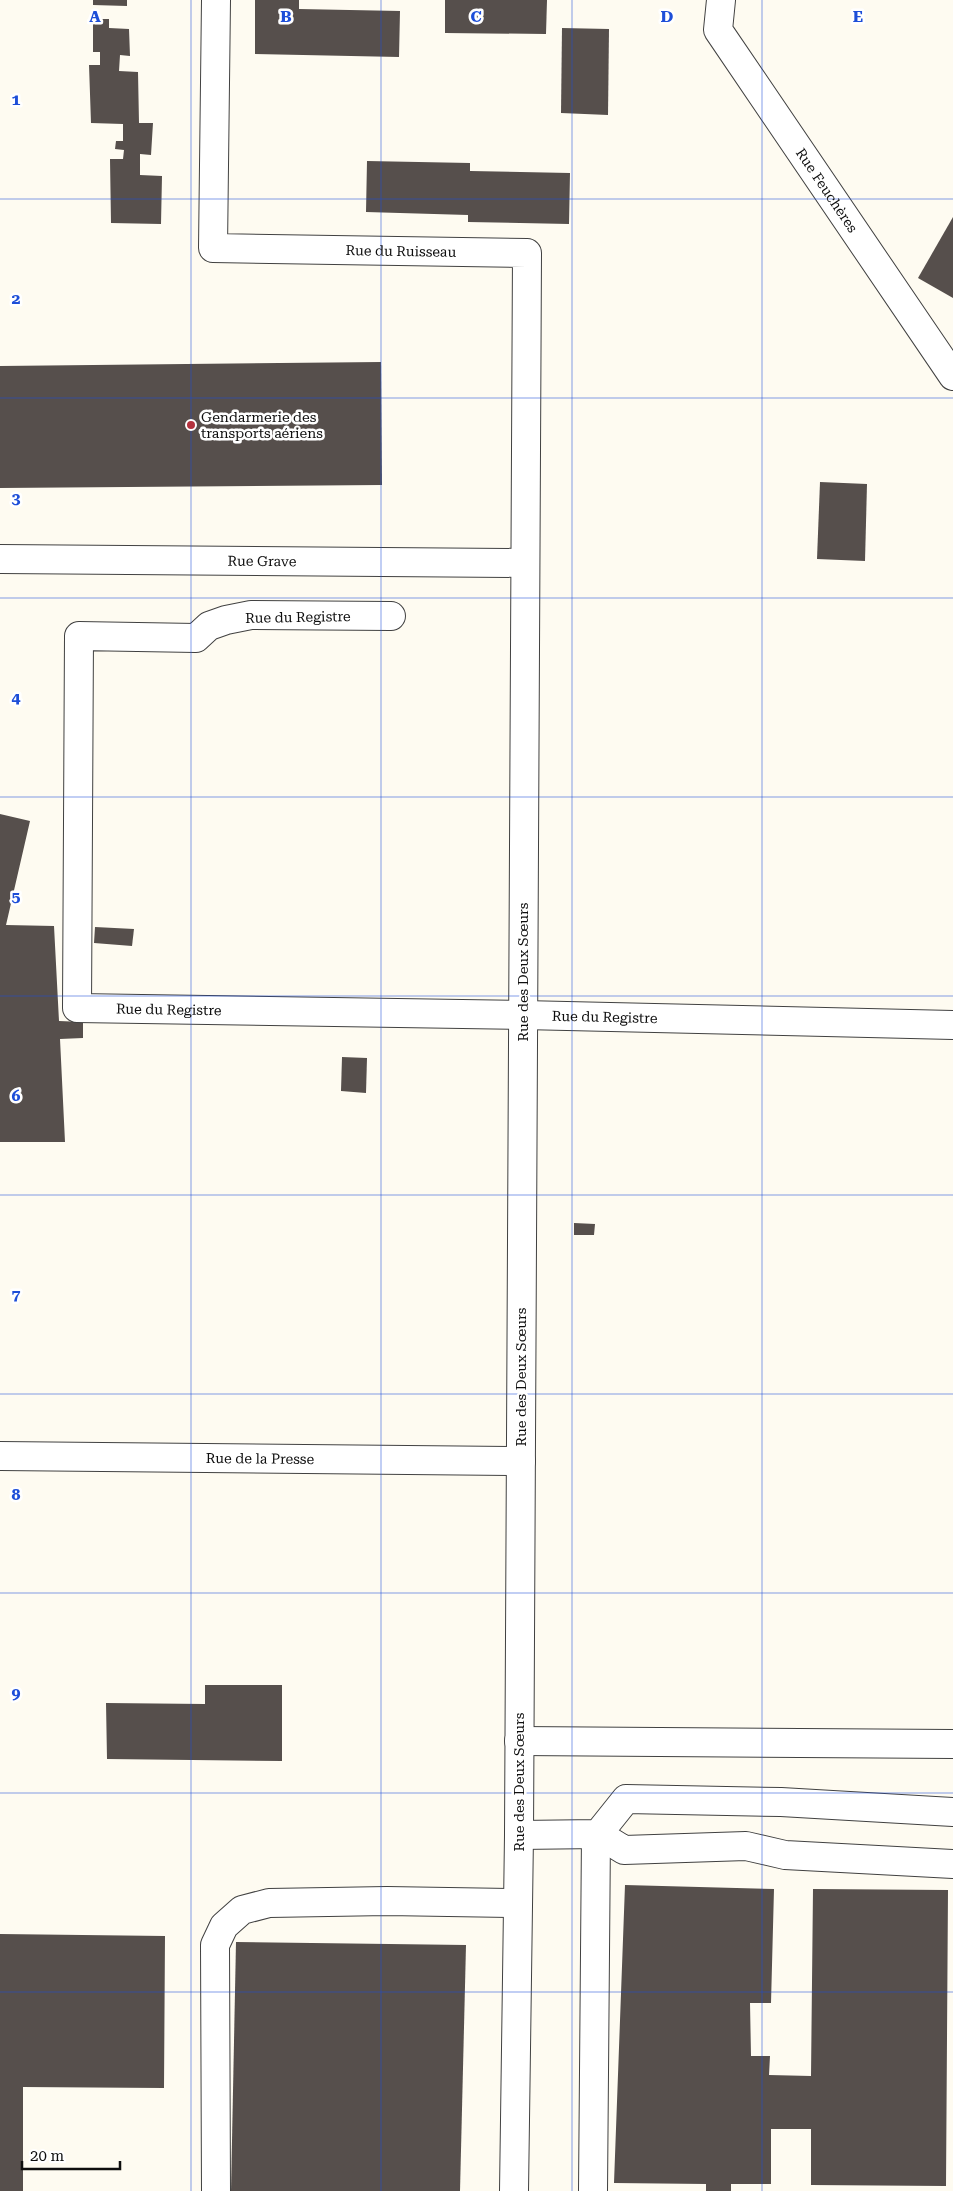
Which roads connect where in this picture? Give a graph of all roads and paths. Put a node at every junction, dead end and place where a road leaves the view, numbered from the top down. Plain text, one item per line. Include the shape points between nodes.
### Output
1 (216, 0) edge
2 (721, 0) edge
3 (953, 376) edge
4 (0, 559) edge
5 (525, 562) junction
6 (391, 616) dead end
7 (523, 1015) junction
8 (953, 1025) edge
9 (0, 1456) edge
10 (521, 1461) junction
11 (519, 1740) junction
12 (953, 1744) edge
13 (953, 1812) edge
14 (597, 1834) junction
15 (519, 1835) junction
16 (953, 1864) edge
17 (518, 1903) junction
18 (216, 2191) edge
19 (514, 2191) edge
20 (593, 2191) edge

1 - 5 lane, Rue du Ruisseau via 213,248 527,253
2 - 3 lane, Rue Feuchères via 718,30
4 - 5 lane, Rue Grave
5 - 7 lane, Rue des Deux Sœurs
6 - 7 lane, Rue du Registre via 251,615 209,626 196,638 79,636 77,1008
7 - 8 lane, Rue du Registre
7 - 10 lane, Rue des Deux Sœurs
9 - 10 lane, Rue de la Presse
10 - 11 lane, Rue des Deux Sœurs
11 - 12 lane
11 - 15 lane, Rue des Deux Sœurs
13 - 14 lane via 781,1802 626,1799
14 - 15 lane
14 - 16 lane via 624,1850 746,1846 785,1855
14 - 20 lane
15 - 17 lane, Rue des Deux Sœurs
17 - 18 lane via 269,1903 242,1910 224,1926 214,1945
17 - 19 lane, Rue des Deux Sœurs

